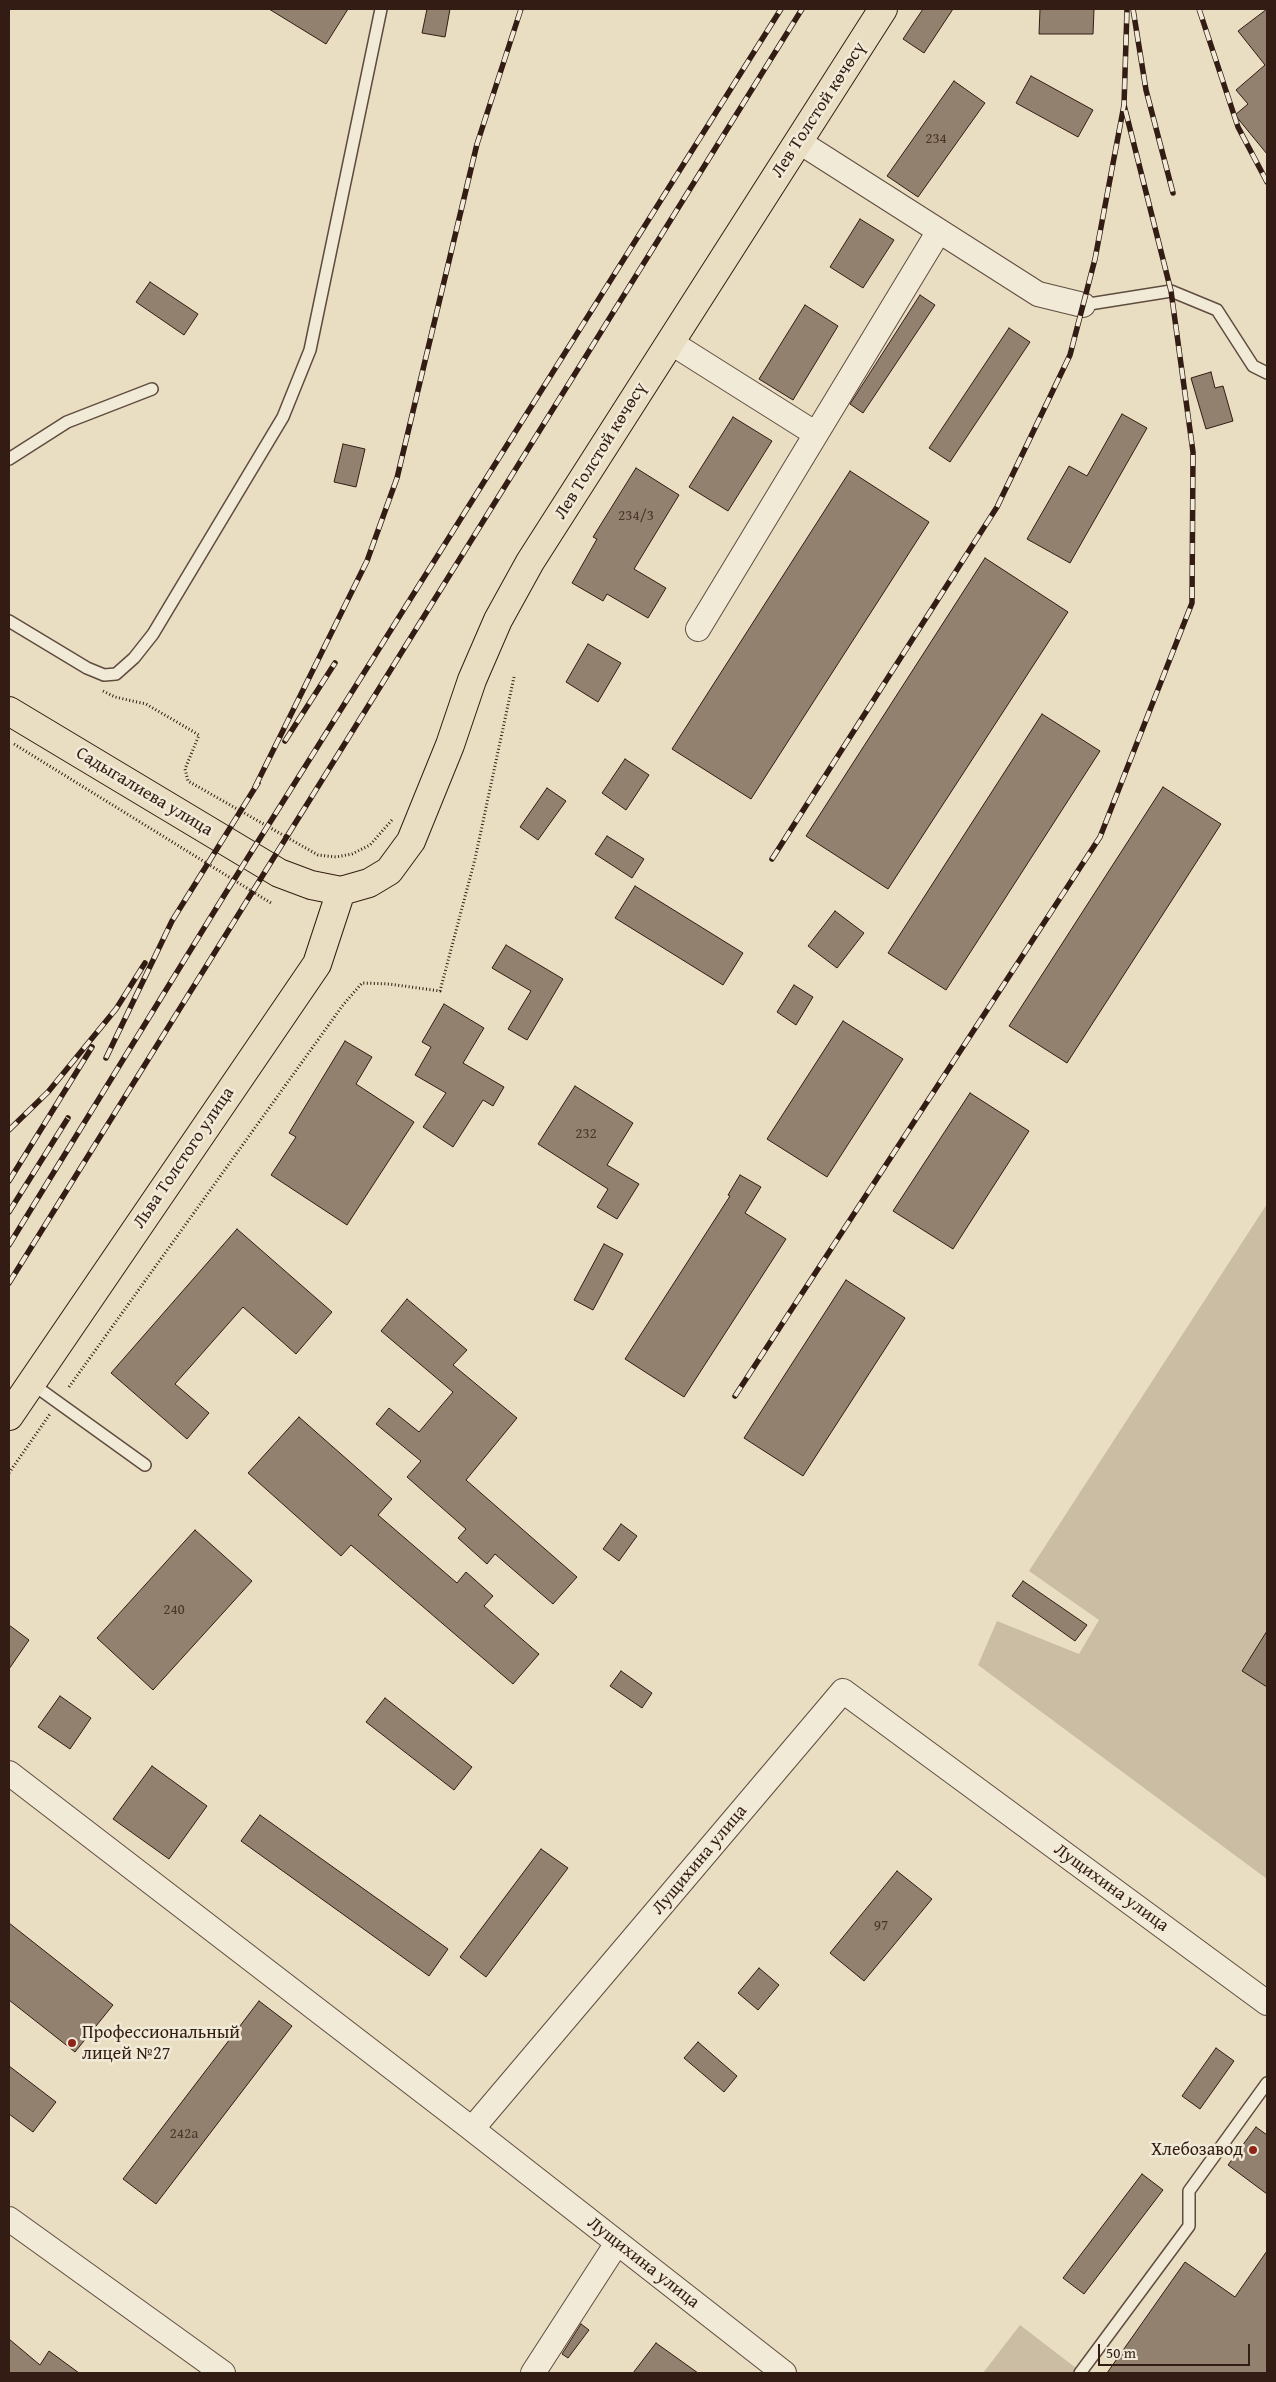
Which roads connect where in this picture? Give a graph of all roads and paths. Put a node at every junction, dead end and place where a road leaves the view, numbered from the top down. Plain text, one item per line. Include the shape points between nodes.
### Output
1 (381, 9) edge
2 (883, 9) edge
3 (798, 141) junction
4 (939, 231) junction
5 (1083, 305) joint
6 (670, 342) junction
7 (1267, 373) edge
8 (152, 389) dead end
9 (816, 434) junction
10 (9, 460) edge
11 (9, 621) edge
12 (698, 629) dead end
13 (514, 677) dead end
14 (9, 711) edge
15 (199, 735) dead end
16 (9, 741) edge
17 (395, 816) dead end
18 (341, 891) junction
19 (271, 903) dead end
20 (31, 1383) junction
21 (69, 1387) dead end
22 (51, 1413) dead end
23 (9, 1416) edge
24 (145, 1465) dead end
25 (9, 1473) edge
26 (9, 1773) edge
27 (1267, 2003) edge
28 (1267, 2083) edge
29 (472, 2129) junction
30 (9, 2219) edge
31 (617, 2243) junction
32 (222, 2373) edge
33 (533, 2373) edge
34 (784, 2373) edge
35 (1080, 2373) edge

1 - 11 lane via 310,350 283,417 163,618 134,658 116,674 104,675
2 - 3 main road, Лев Толстой көчөсү
3 - 4 street
3 - 6 main road, Лев Толстой көчөсү
4 - 5 street via 1038,294
4 - 9 street
5 - 7 lane via 1170,291 1217,310 1253,366
6 - 9 street
6 - 18 main road, Лев Толстой көчөсү via 530,562 498,620 412,841 389,871 369,883
8 - 10 lane via 66,422
9 - 12 street
13 - 21 path via 475,859 440,991 362,984 343,1005
14 - 18 main road, Садыгалиева улица via 279,873 311,885
15 - 17 path via 185,769 188,781 318,855 336,857 361,850 386,829
16 - 19 path
18 - 20 main road, Льва Толстого улица via 317,964
20 - 23 main road, Льва Толстого улица
20 - 24 lane
22 - 25 path
26 - 29 street
27 - 29 street, Лущихина улица via 843,1691
28 - 35 lane via 1189,2191 1189,2226
29 - 31 street, Лущихина улица
30 - 32 street
31 - 33 street
31 - 34 street, Лущихина улица

